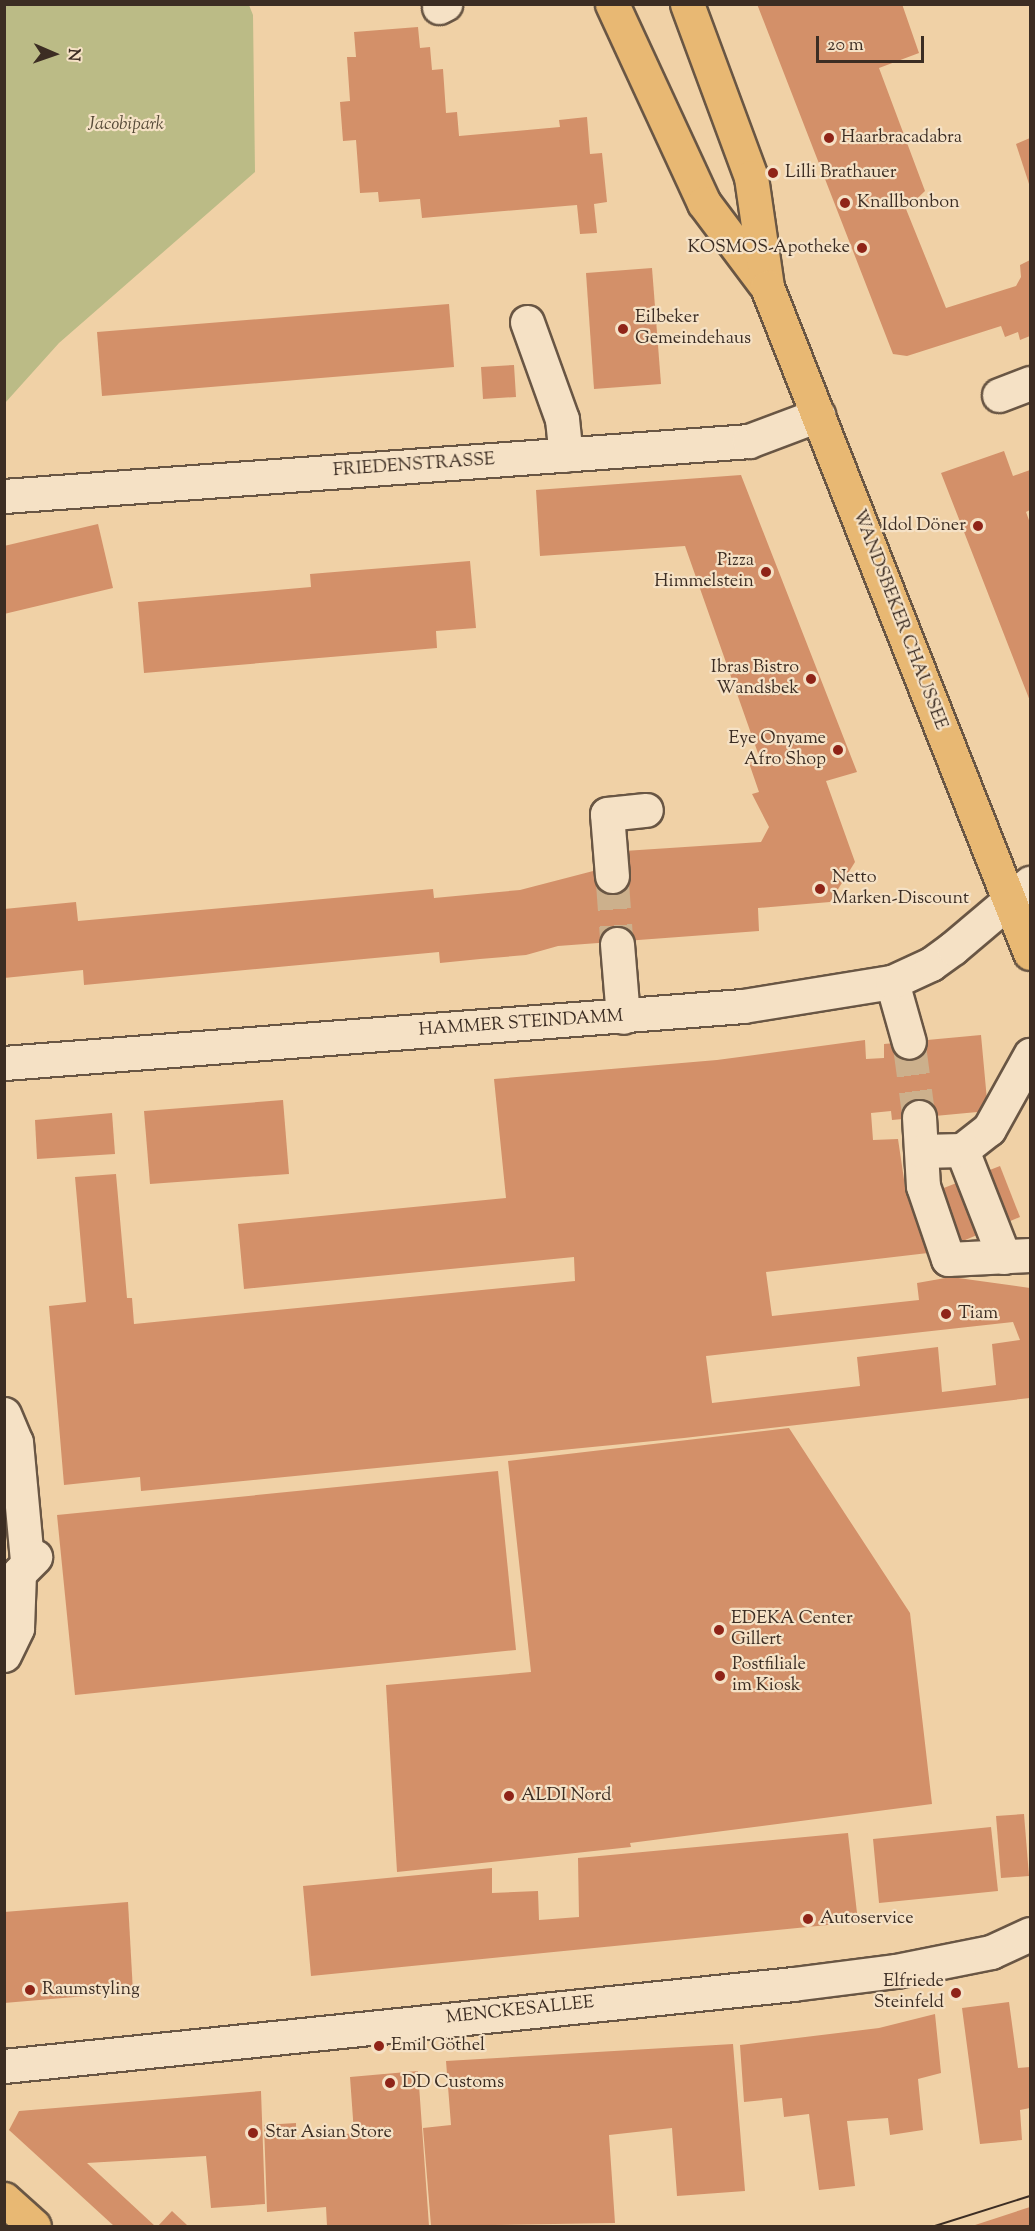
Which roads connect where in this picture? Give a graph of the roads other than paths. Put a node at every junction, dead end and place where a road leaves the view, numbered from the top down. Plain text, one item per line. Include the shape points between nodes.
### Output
1 (612, 4) edge
2 (687, 4) edge
3 (766, 287) junction
4 (527, 322) dead end
5 (1030, 383) edge
6 (999, 394) dead end
7 (818, 415) junction
8 (566, 455) junction
9 (4, 496) edge
10 (646, 810) dead end
11 (612, 876) tunnel mouth
12 (1021, 892) edge
13 (617, 944) tunnel mouth
14 (1030, 953) edge
15 (892, 982) junction
16 (623, 1017) junction
17 (909, 1042) tunnel mouth
18 (1030, 1056) edge
19 (4, 1063) edge
20 (919, 1118) tunnel mouth
21 (963, 1150) junction
22 (922, 1151) junction
23 (1017, 1256) edge
24 (4, 1414) edge
25 (4, 1655) edge
26 (1030, 1935) edge
27 (4, 2066) edge
28 (4, 2199) edge
29 (34, 2226) edge

1 - 3 main road, WANDSBEKER CHAUSSEE via 704,203
2 - 3 main road, WANDSBEKER CHAUSSEE via 751,177
3 - 7 main road, WANDSBEKER CHAUSSEE
4 - 8 street via 561,419
5 - 6 street
7 - 8 street, FRIEDENSTRASSE via 749,441
7 - 12 main road, WANDSBEKER CHAUSSEE
8 - 9 street, FRIEDENSTRASSE
10 - 11 street via 607,813
12 - 14 main road, WANDSBEKER CHAUSSEE
12 - 15 street, HAMMER STEINDAMM via 931,964
13 - 16 street
15 - 16 street, HAMMER STEINDAMM via 743,1006
15 - 17 street
16 - 19 street, HAMMER STEINDAMM
18 - 21 street via 989,1129
20 - 22 street
21 - 22 street
21 - 23 street
22 - 23 street via 923,1186 948,1259
24 - 25 street via 15,1442 31,1559 17,1582 17,1628
26 - 27 street, MENCKESALLEE via 991,1952 896,1971
28 - 29 main road

